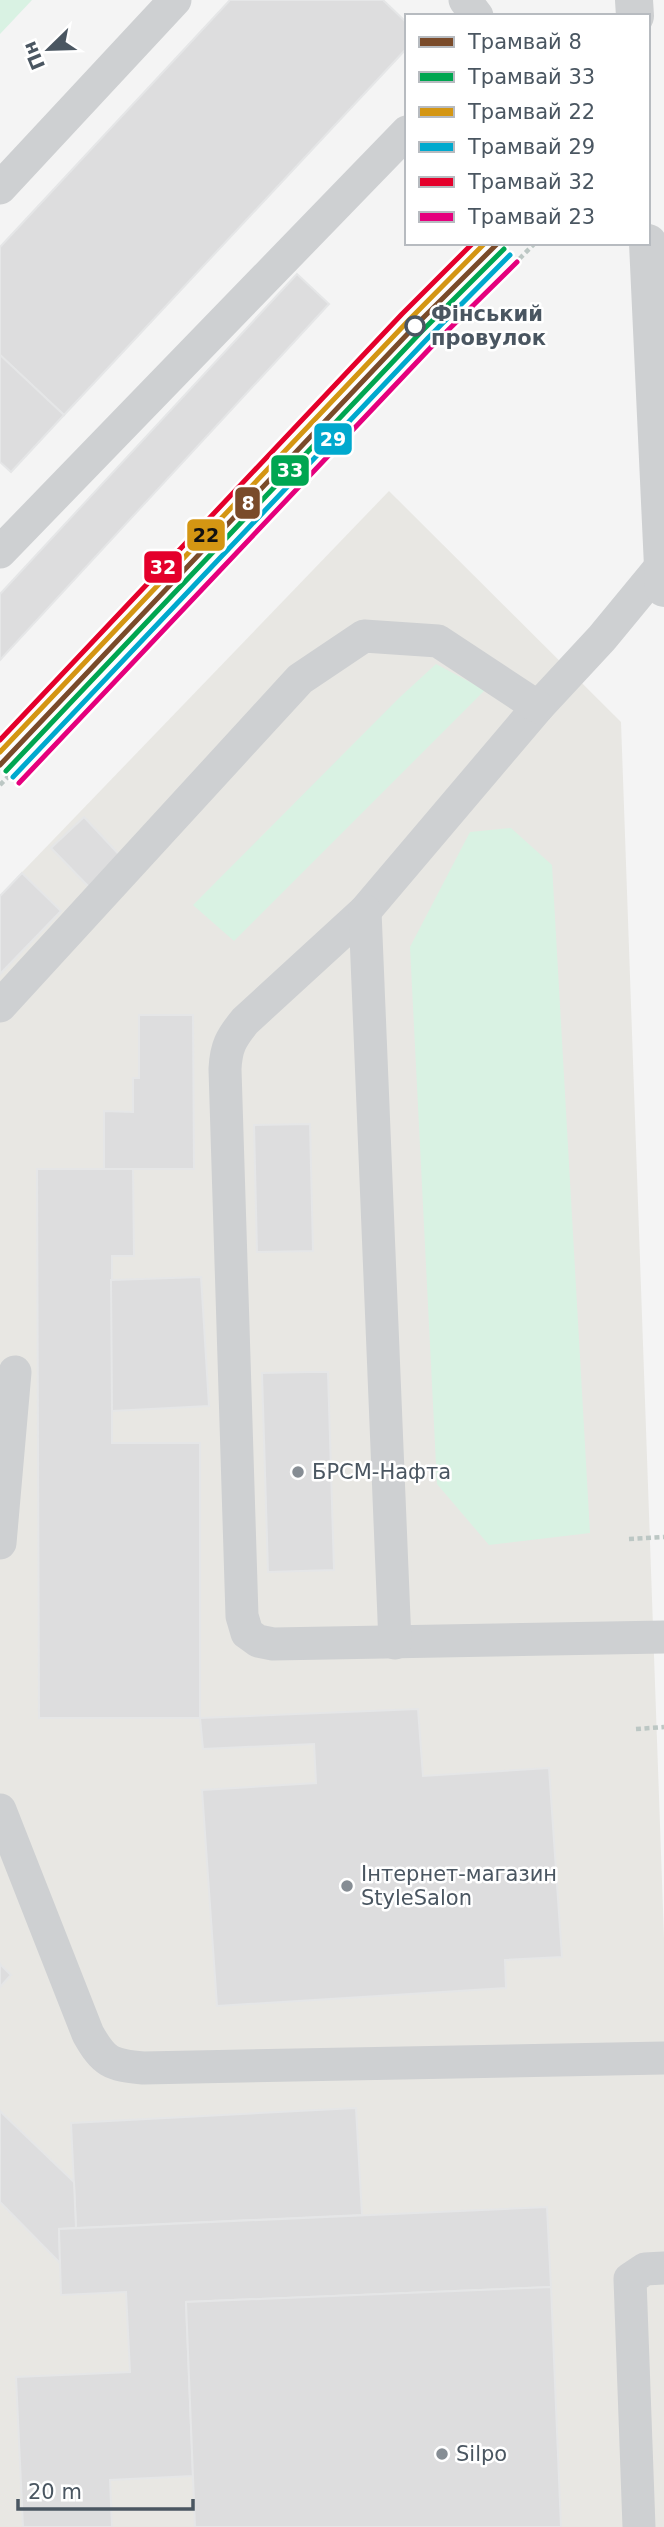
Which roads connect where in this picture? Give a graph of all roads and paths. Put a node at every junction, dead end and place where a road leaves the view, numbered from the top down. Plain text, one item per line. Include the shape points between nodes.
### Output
1 (175, 0) edge
2 (405, 134) edge
3 (0, 188) edge
4 (533, 245) edge
5 (648, 245) edge
6 (0, 552) edge
7 (664, 576) edge
8 (538, 707) junction
9 (0, 785) edge
10 (365, 911) junction
11 (0, 1006) edge
12 (15, 1372) dead end
13 (664, 1537) edge
14 (629, 1539) dead end
15 (0, 1544) edge
16 (664, 1637) edge
17 (395, 1643) junction
18 (664, 1727) edge
19 (636, 1729) dead end
20 (0, 1810) edge
21 (664, 2058) edge
22 (664, 2268) edge
23 (639, 2527) edge

1 - 3 lane
2 - 6 lane
4 - 9 path
5 - 7 street
7 - 8 lane
8 - 10 lane
8 - 11 lane via 438,641 364,636 300,679
10 - 17 lane
10 - 17 lane via 245,1021 226,1051 242,1616 247,1633 273,1644
12 - 15 lane
13 - 14 path
16 - 17 lane
18 - 19 path
20 - 21 lane via 88,2034 100,2056 121,2066
22 - 23 lane via 645,2269 630,2279

